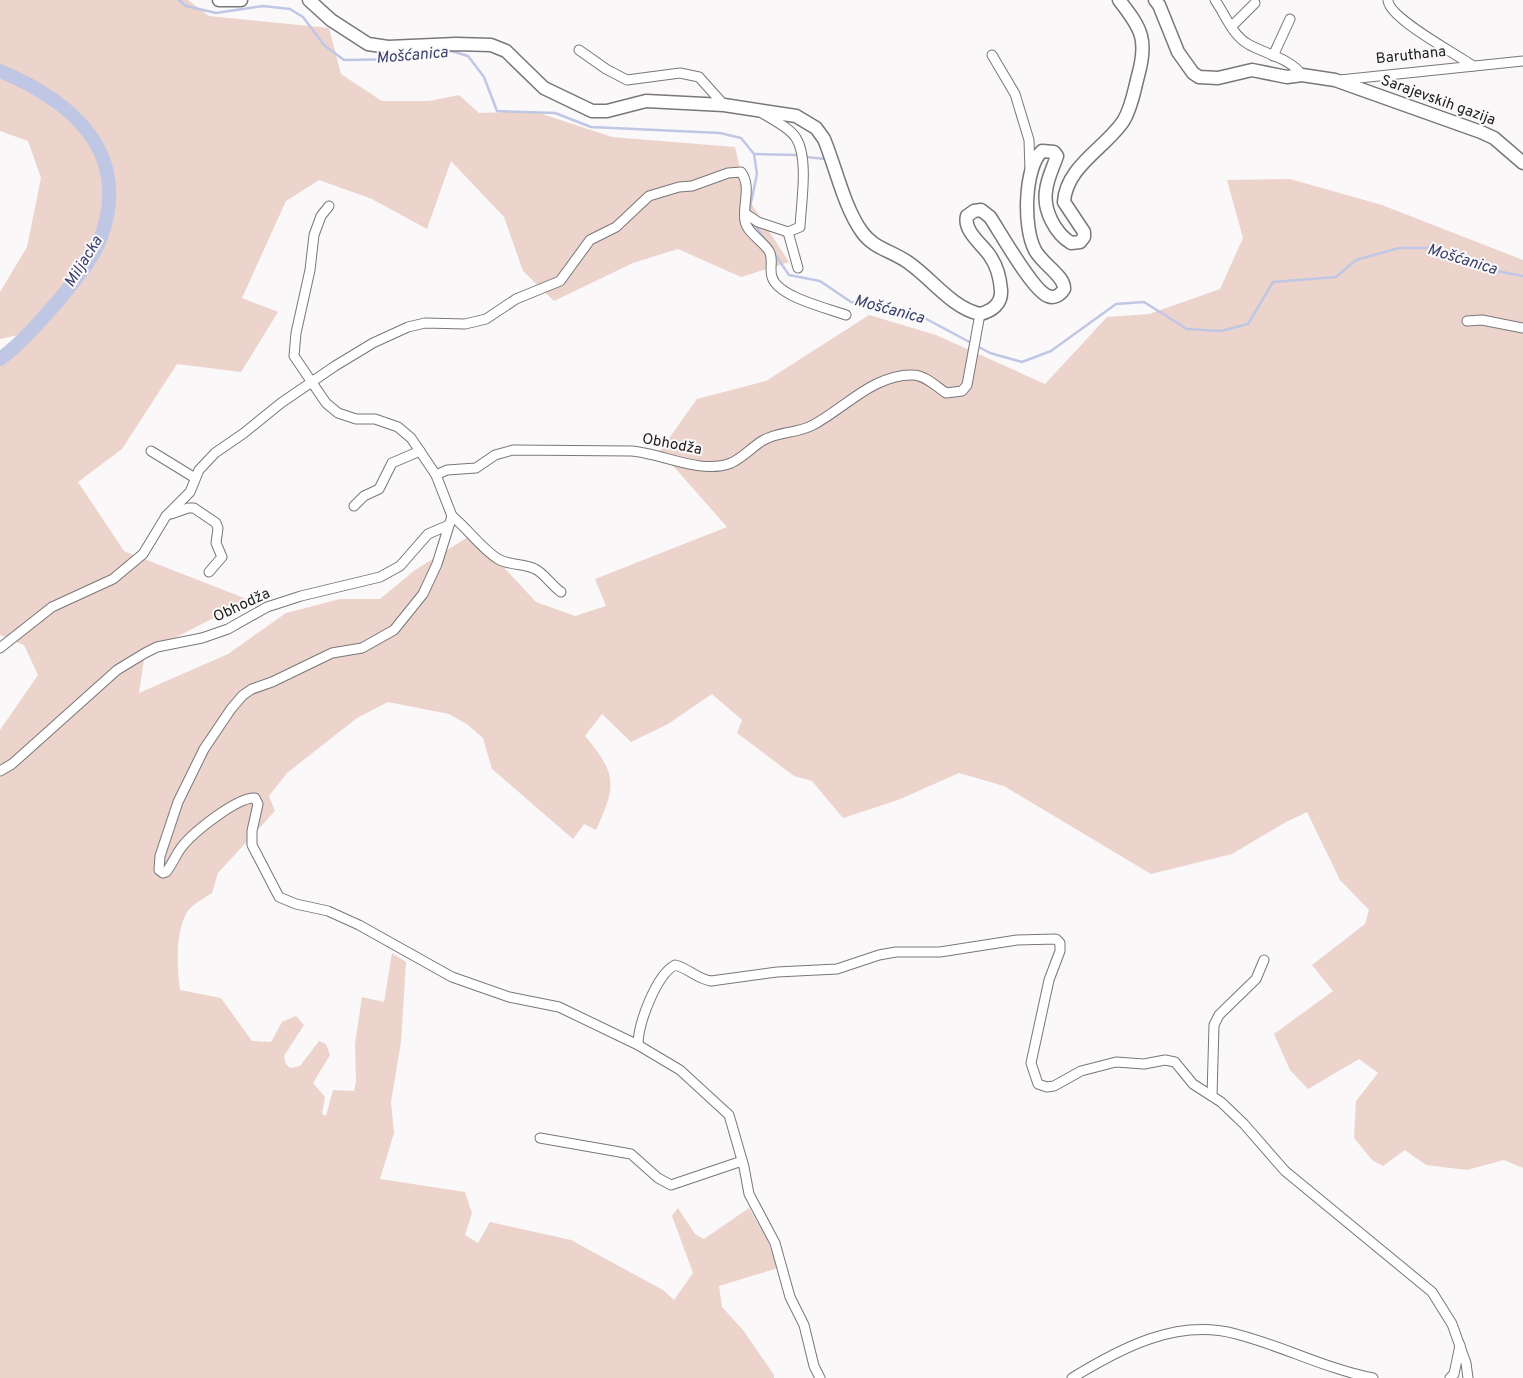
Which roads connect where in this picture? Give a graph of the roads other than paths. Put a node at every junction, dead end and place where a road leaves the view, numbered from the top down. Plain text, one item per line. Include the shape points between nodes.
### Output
1 (219, 0) edge
2 (241, 0) edge
3 (309, 0) edge
4 (1119, 0) edge
5 (1155, 0) edge
6 (1215, 0) edge
7 (1388, 0) edge
8 (1255, 3) dead end
9 (1290, 19) dead end
10 (1232, 26) junction
11 (579, 50) dead end
12 (992, 55) dead end
13 (1273, 56) junction
14 (1523, 61) edge
15 (1473, 66) junction
16 (1302, 75) junction
17 (1335, 80) junction
18 (724, 105) junction
19 (753, 108) junction
20 (1523, 164) edge
21 (1030, 172) junction
22 (329, 206) dead end
23 (746, 214) junction
24 (788, 232) junction
25 (798, 268) dead end
26 (980, 314) junction
27 (846, 315) dead end
28 (1467, 320) dead end
29 (1523, 328) edge
30 (312, 382) junction
31 (420, 451) junction
32 (151, 452) dead end
33 (436, 475) junction
34 (195, 478) junction
35 (354, 506) dead end
36 (166, 516) junction
37 (452, 516) junction
38 (449, 525) junction
39 (209, 572) dead end
40 (561, 592) dead end
41 (0, 648) edge
42 (0, 771) edge
43 (1264, 960) dead end
44 (638, 1045) junction
45 (1212, 1096) junction
46 (540, 1138) dead end
47 (742, 1161) junction
48 (1460, 1343) junction
49 (820, 1378) edge
50 (1072, 1378) edge
51 (1373, 1378) edge
52 (1450, 1378) edge
53 (1468, 1378) edge

1 - 2 main road
3 - 18 main road via 339,26 368,44 388,47 473,44 498,48 519,62 544,88 592,110 607,111 646,101
4 - 21 main road via 1134,18 1144,51 1130,107 1123,121 1068,185 1064,202 1084,232 1080,242 1071,243 1064,239 1048,212 1045,192 1057,156 1054,152 1042,150
5 - 16 main road via 1178,52 1199,77 1218,78 1252,70 1287,77
6 - 10 street
7 - 15 street via 1391,10 1407,23
8 - 10 street
9 - 13 street
10 - 13 street via 1246,44
11 - 18 street via 627,80 680,73 699,77
12 - 21 street via 1015,94 1029,140
13 - 16 street via 1290,64
14 - 15 street, Baruthana
15 - 17 street, Baruthana
16 - 17 main road, Baruthana
17 - 20 main road, Sarajevskih gazija via 1481,132 1494,138
18 - 19 main road
19 - 24 street via 796,137 801,149 800,227
19 - 26 main road via 796,116 816,128 829,151 857,222 872,244 908,262 966,310
21 - 26 main road via 1027,210 1030,236 1038,255 1062,279 1064,289 1059,295 1047,296 1032,281 990,217 981,210 974,211 967,216 967,226 996,267 1001,294 994,307
22 - 30 street via 321,216 314,235 294,344 294,356
23 - 24 street via 758,222
23 - 27 street via 747,227 770,252 772,278 782,291
23 - 30 street via 746,178 741,172 649,196 616,227 590,240 560,281 516,299 480,321 425,323 408,327 373,343
24 - 25 street
26 - 33 street, Obhodža via 967,385 962,391 946,393 920,376 887,380 850,399 811,426 775,434 731,463 694,465 650,452 513,450 495,455 476,468 447,470
28 - 29 street
30 - 31 street via 326,403 338,413 356,419 375,419 398,428
30 - 34 street via 215,453
31 - 33 street
31 - 35 street via 392,463 379,489 364,496
32 - 34 street
33 - 37 street
34 - 36 street via 190,492
36 - 39 street via 194,508 216,523 216,543 222,557
36 - 41 street via 143,554 113,579 52,607
37 - 38 street
37 - 40 street via 498,558 537,570
38 - 42 street, Obhodža via 428,534 400,566 380,577 301,596 267,608 228,629 145,653 117,670 12,764
38 - 44 street via 437,564 423,594 394,630 362,648 332,653 243,694 204,749 182,793 160,856 159,870 166,872 181,848 212,820 248,798 255,798 258,804 252,845 279,896 359,925 452,977 509,997 558,1007
43 - 45 street via 1256,979 1219,1015 1214,1025
44 - 45 street via 638,1033 655,990 670,968 676,965 702,980 710,981 778,972 837,969 896,952 940,952 1053,938 1060,943 1060,951 1049,980 1031,1063 1038,1084 1054,1086 1081,1071 1108,1064 1170,1060 1193,1084
44 - 47 street via 680,1070 723,1109 732,1122
45 - 48 street via 1244,1124 1285,1171 1432,1292
46 - 47 street via 631,1154 658,1178 672,1185
47 - 49 street via 753,1204 775,1243 790,1297 804,1325
48 - 52 street via 1454,1374
48 - 53 street
50 - 51 street via 1122,1348 1146,1339 1208,1329 1235,1333 1343,1372

